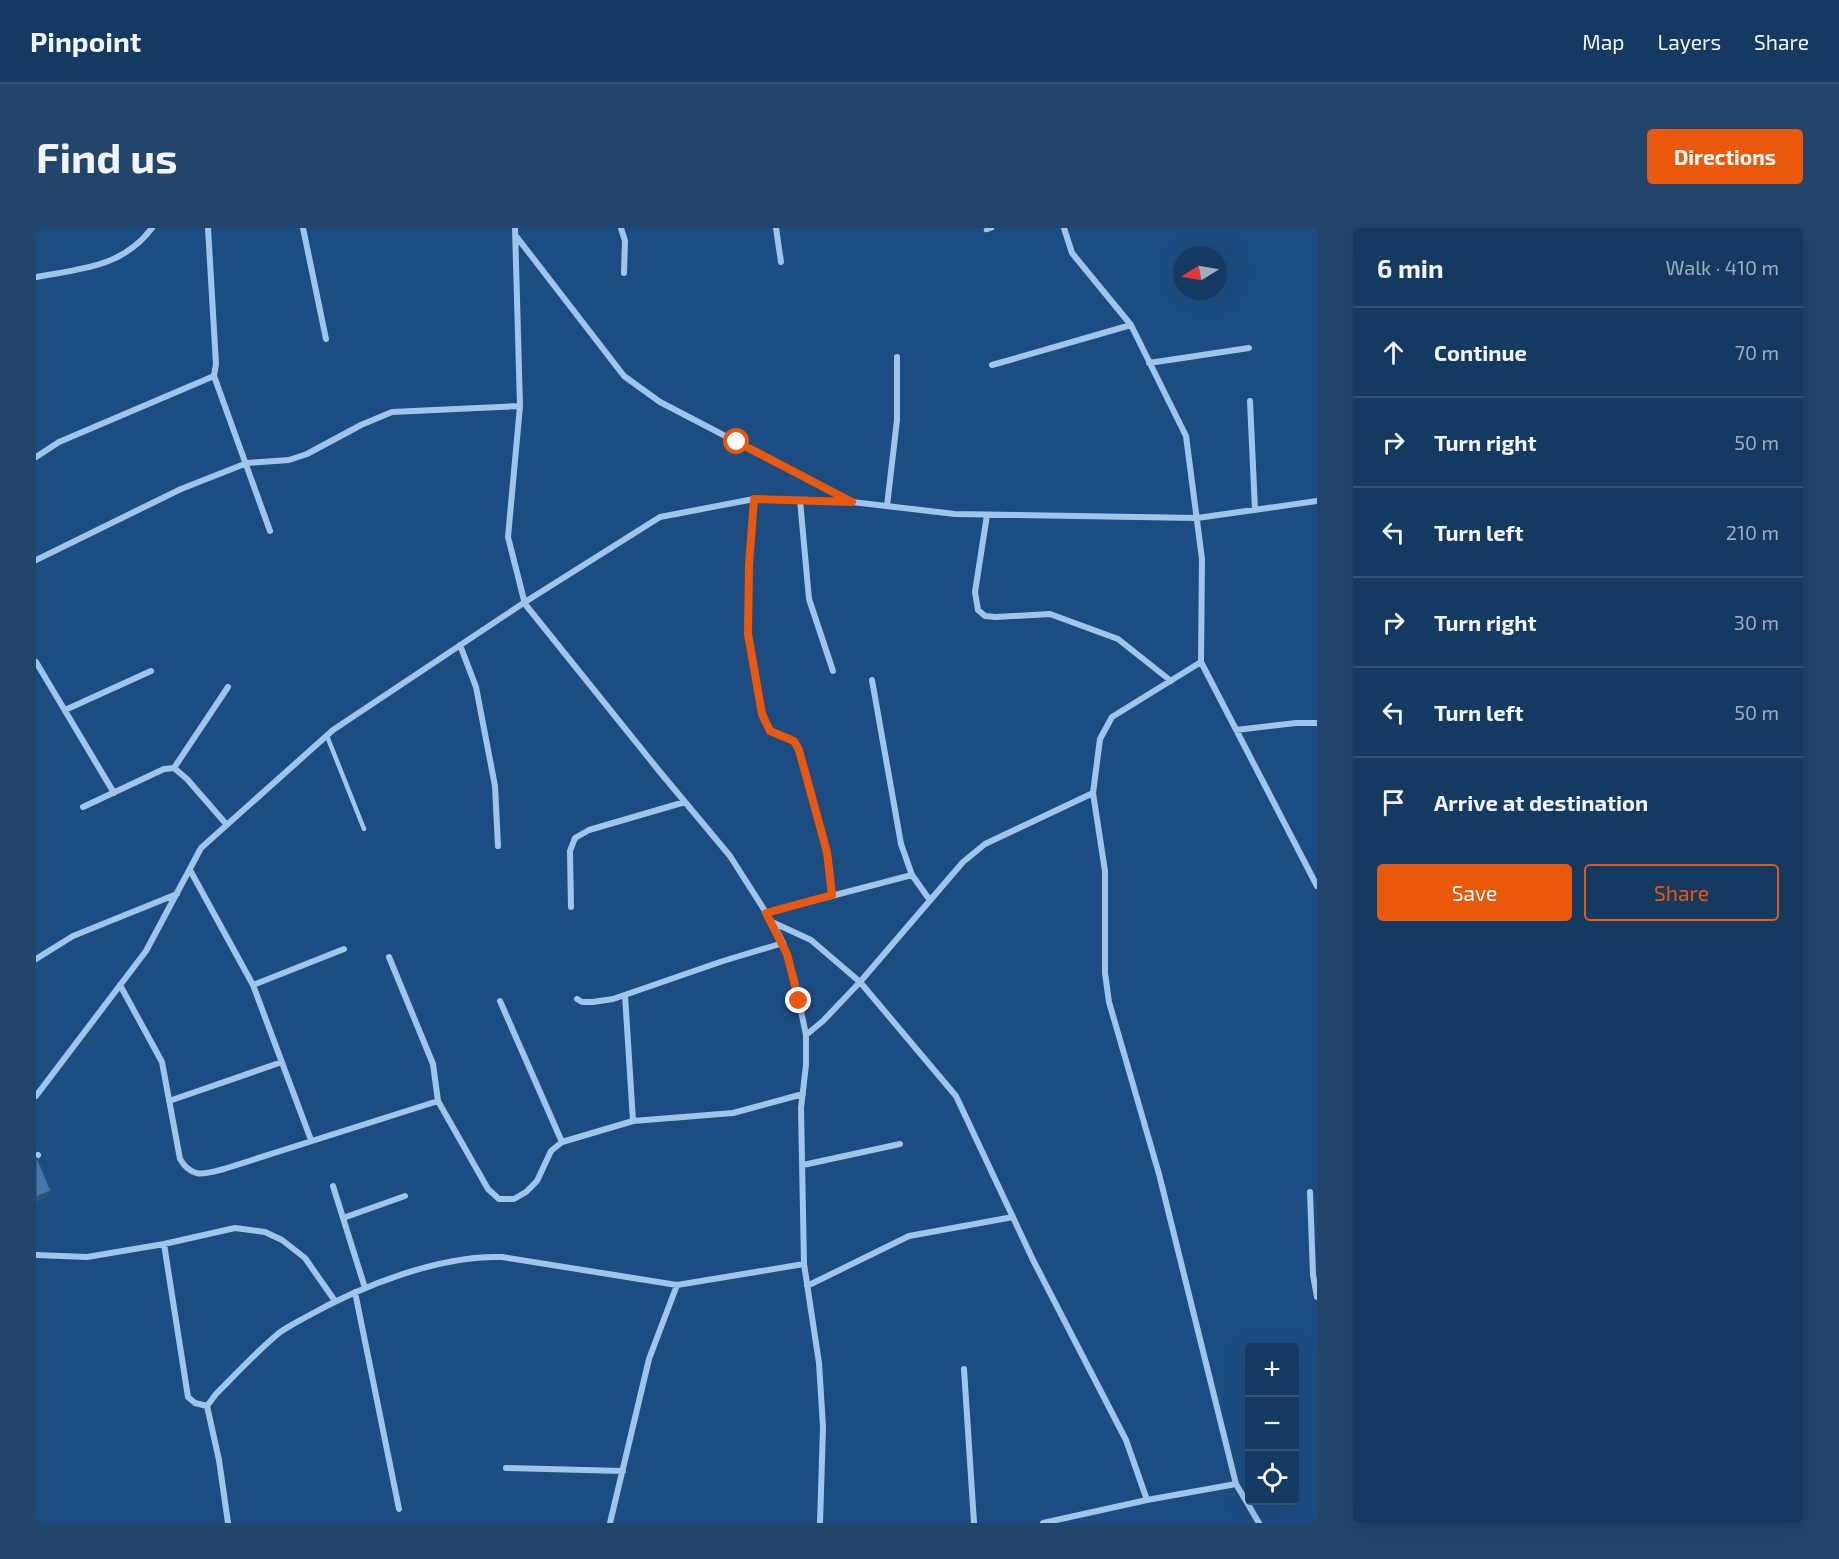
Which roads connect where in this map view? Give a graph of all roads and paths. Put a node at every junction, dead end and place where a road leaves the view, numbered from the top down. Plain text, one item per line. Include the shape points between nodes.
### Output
1 (152, 228) edge
2 (208, 228) edge
3 (303, 228) edge
4 (621, 228) edge
5 (776, 228) edge
6 (992, 228) edge
7 (1064, 228) edge
8 (986, 230) dead end
9 (515, 232) edge
10 (781, 262) dead end
11 (624, 273) dead end
12 (36, 277) edge
13 (1131, 325) junction
14 (326, 339) dead end
15 (1249, 348) dead end
16 (897, 357) dead end
17 (1149, 363) junction
18 (993, 365) dead end
19 (214, 376) junction
20 (1250, 401) dead end
21 (520, 406) junction
22 (36, 457) edge
23 (247, 463) junction
24 (754, 499) junction
25 (800, 500) junction
26 (1317, 501) edge
27 (852, 502) junction
28 (887, 506) junction
29 (1255, 510) junction
30 (987, 515) junction
31 (1197, 518) junction
32 (270, 531) dead end
33 (36, 560) edge
34 (525, 602) junction
35 (460, 645) junction
36 (36, 662) edge
37 (1200, 662) junction
38 (151, 671) dead end
39 (833, 671) dead end
40 (872, 680) dead end
41 (1171, 681) junction
42 (228, 687) dead end
43 (65, 710) junction
44 (1317, 723) edge
45 (1236, 730) junction
46 (327, 736) junction
47 (174, 768) junction
48 (114, 793) junction
49 (1093, 793) junction
50 (685, 802) junction
51 (83, 807) dead end
52 (227, 825) junction
53 (364, 829) dead end
54 (498, 846) dead end
55 (190, 870) junction
56 (912, 874) junction
57 (1317, 886) edge
58 (177, 894) junction
59 (832, 895) junction
60 (929, 899) junction
61 (571, 908) dead end
62 (766, 913) junction
63 (772, 922) junction
64 (783, 943) junction
65 (344, 949) dead end
66 (389, 957) dead end
67 (36, 959) edge
68 (860, 982) junction
69 (120, 985) junction
70 (253, 985) junction
71 (625, 995) junction
72 (577, 999) dead end
73 (500, 1001) dead end
74 (806, 1035) junction
75 (282, 1062) junction
76 (802, 1094) junction
77 (36, 1096) edge
78 (169, 1101) junction
79 (438, 1101) junction
80 (633, 1120) junction
81 (311, 1140) junction
82 (562, 1142) junction
83 (900, 1144) dead end
84 (803, 1165) junction
85 (333, 1186) dead end
86 (1310, 1192) dead end
87 (405, 1196) dead end
88 (1012, 1217) junction
89 (343, 1218) junction
90 (164, 1244) junction
91 (36, 1255) edge
92 (804, 1264) junction
93 (677, 1285) junction
94 (807, 1286) junction
95 (365, 1288) junction
96 (355, 1292) junction
97 (1317, 1297) edge
98 (335, 1301) junction
99 (964, 1369) dead end
100 (207, 1406) junction
101 (506, 1468) dead end
102 (623, 1471) junction
103 (1236, 1484) junction
104 (1146, 1500) junction
105 (399, 1509) dead end
106 (228, 1523) edge
107 (610, 1523) edge
108 (820, 1523) edge
109 (974, 1523) edge
110 (1043, 1523) edge
111 (1259, 1523) edge

1 - 12 street via 142,242 117,259
2 - 19 street
3 - 14 street
4 - 11 street via 625,241
5 - 10 street
6 - 8 lane
7 - 13 street via 1072,254
9 - 21 street
9 - 27 street via 624,376 660,402
13 - 17 street
13 - 18 street
15 - 17 street
16 - 28 street via 897,420
17 - 31 street via 1186,436
19 - 22 street via 58,442
19 - 23 street
20 - 29 street
21 - 23 street via 392,412 289,460
21 - 34 street via 508,537
23 - 32 street
23 - 33 street via 181,489
24 - 25 street
24 - 34 street via 660,517
24 - 59 street via 748,634 762,714 770,731 794,741 799,750 827,852
25 - 27 street
25 - 39 street via 809,599
26 - 29 street
27 - 28 street
28 - 30 street
29 - 31 street
30 - 31 street
30 - 41 street via 975,592 978,610 985,616 1050,614 1118,639
31 - 37 street via 1202,559
34 - 35 street
34 - 50 street
35 - 46 street
35 - 54 street via 476,687 495,786
36 - 43 street
37 - 41 street
37 - 45 street
38 - 43 street
40 - 56 street via 902,844
41 - 49 street via 1112,717 1100,739
42 - 47 street
43 - 48 street
44 - 45 street
45 - 57 street
46 - 52 street
46 - 53 lane
47 - 48 street
47 - 52 street
48 - 51 street
49 - 60 street via 985,844
49 - 103 street via 1105,871 1105,973 1109,1002 1159,1174
50 - 61 street via 575,838 570,851
50 - 62 street via 730,856
52 - 55 street via 201,848
55 - 58 street
55 - 70 street
56 - 59 street
56 - 60 street
58 - 67 street via 73,936
58 - 69 street via 146,951
59 - 62 street
60 - 68 street
62 - 63 street
63 - 64 street
63 - 68 street via 811,940
64 - 71 street
64 - 74 street
65 - 70 street
66 - 79 street via 433,1064
68 - 74 street
68 - 88 street via 956,1096
69 - 77 street
69 - 78 street via 162,1062
70 - 75 street
71 - 72 street via 593,1002
71 - 80 street
73 - 82 street
74 - 76 street
75 - 78 street
75 - 81 street
76 - 80 street via 733,1113
76 - 84 street
78 - 81 street via 180,1159 194,1173 224,1169
79 - 81 street
79 - 82 street via 488,1189 500,1199 514,1199 526,1192 537,1181 551,1151
80 - 82 street
83 - 84 street
84 - 92 street
85 - 89 street
86 - 97 street
87 - 89 street
88 - 94 street via 909,1236
88 - 104 street via 1126,1440
89 - 95 street
90 - 91 street via 87,1257
90 - 98 street via 235,1228 265,1232 305,1258
90 - 100 street via 188,1396
92 - 93 street
92 - 94 street
93 - 95 street via 485,1256 432,1266
93 - 102 street via 649,1359
94 - 108 street via 819,1363 823,1427
95 - 96 street
96 - 98 street
96 - 105 street
98 - 100 street via 280,1332
99 - 109 street
100 - 106 street
101 - 102 street
102 - 107 street
103 - 104 street
103 - 111 street
104 - 110 street

